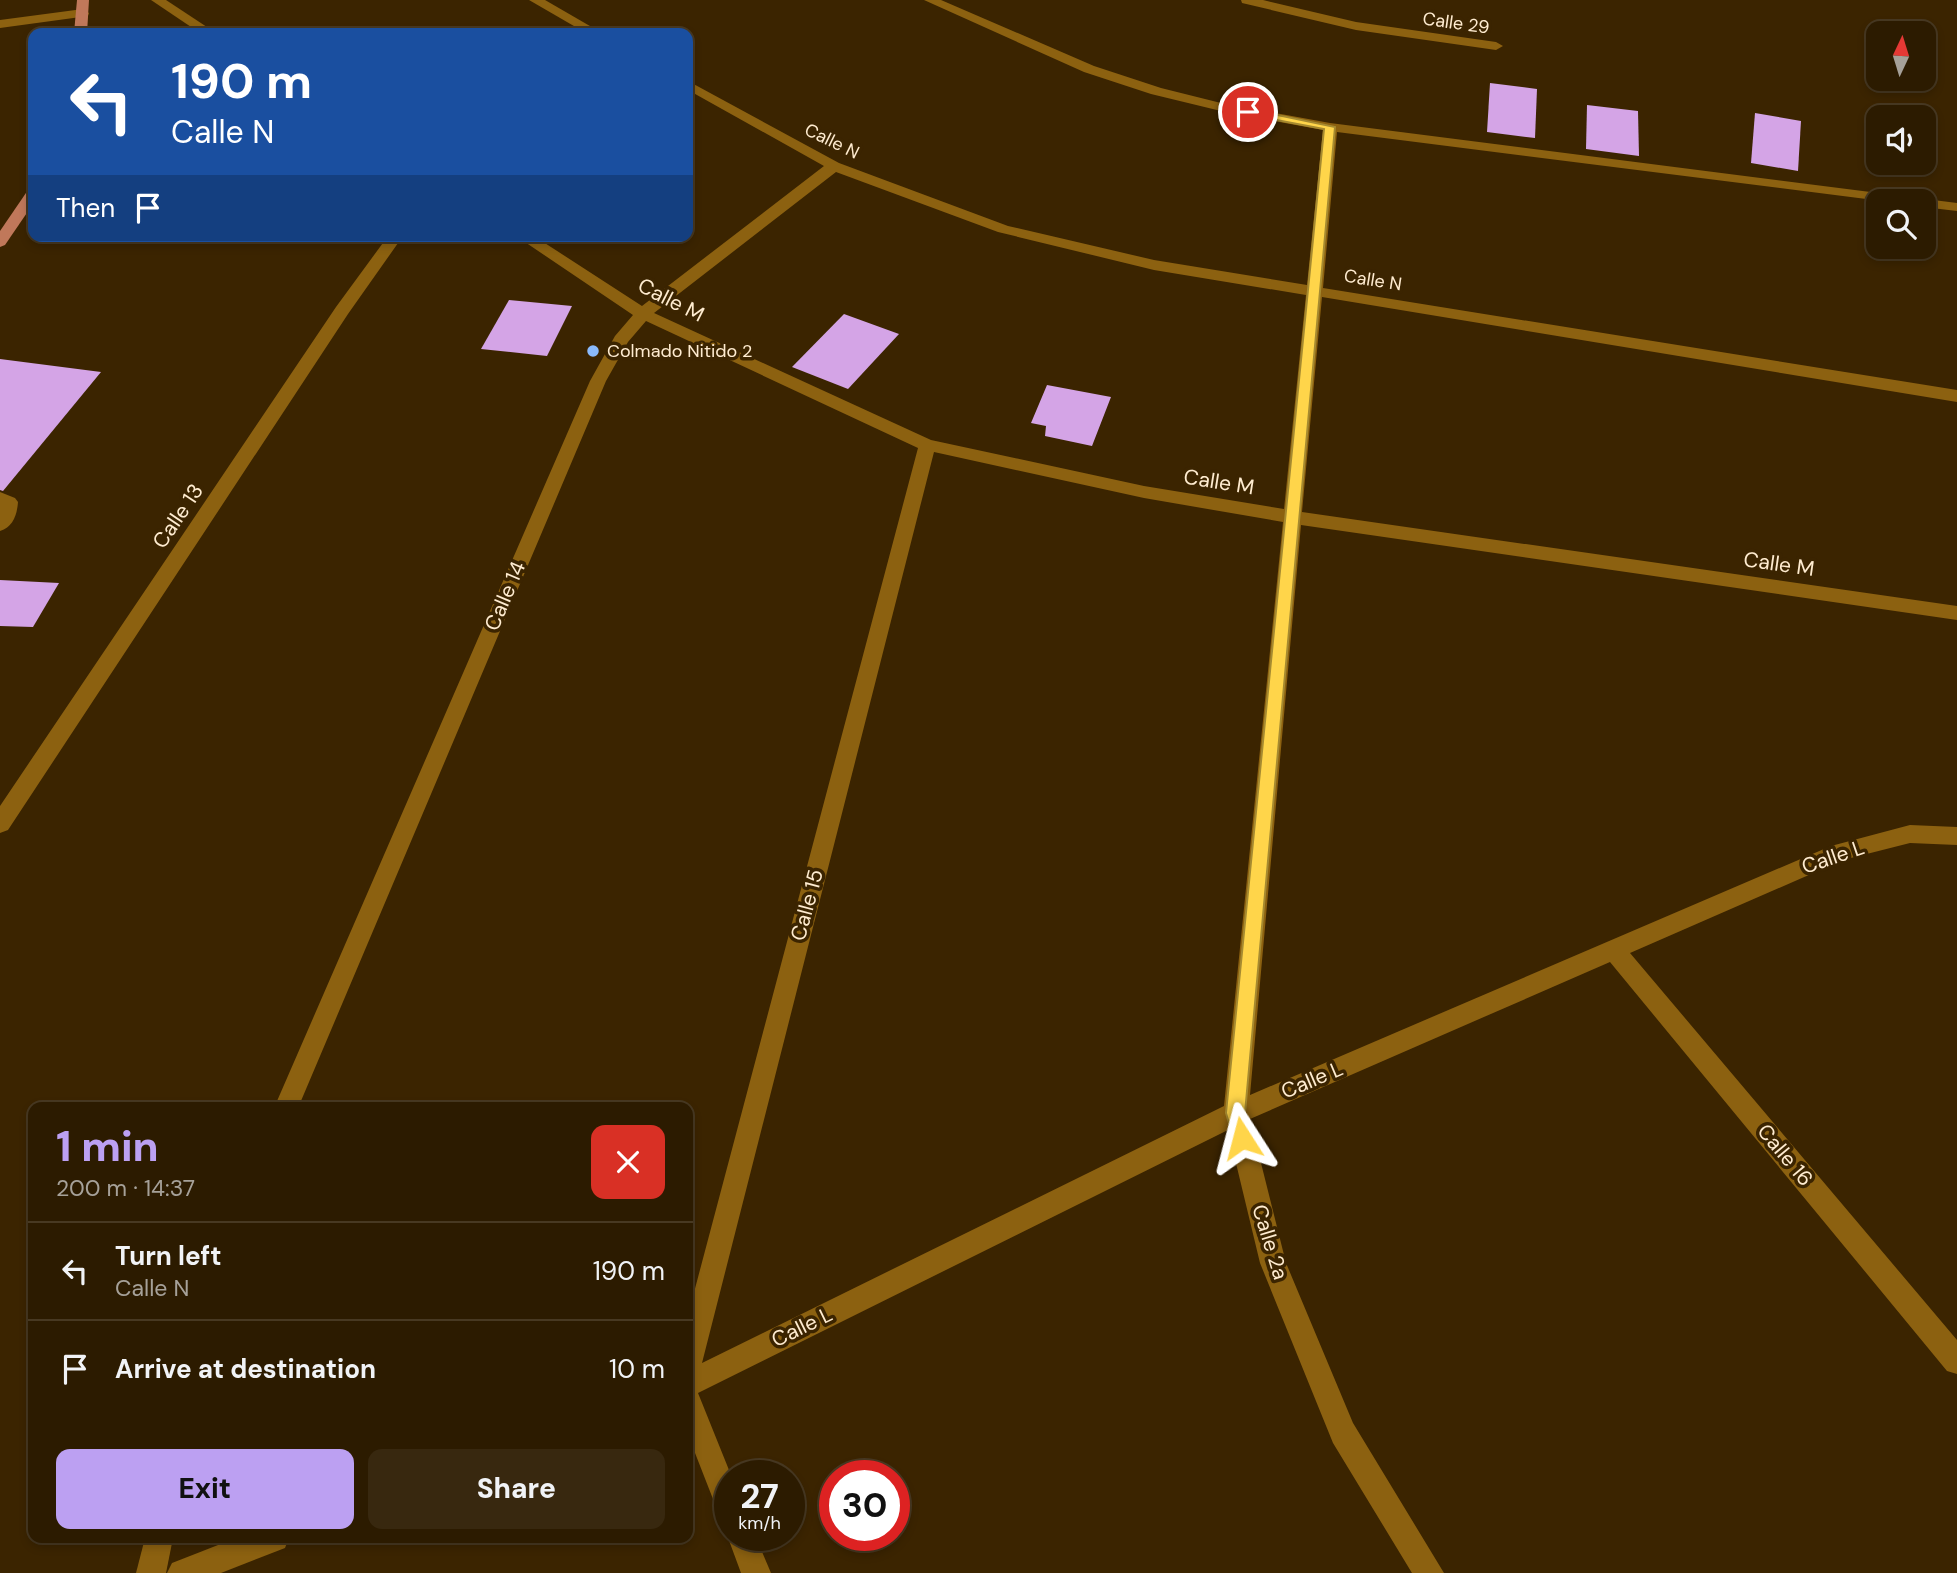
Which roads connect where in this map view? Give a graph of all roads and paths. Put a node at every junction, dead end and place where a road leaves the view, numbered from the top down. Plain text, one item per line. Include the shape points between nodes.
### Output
1 (157, 0) edge
2 (536, 0) edge
3 (930, 0) edge
4 (1247, 0) edge
5 (83, 7) edge
6 (0, 24) edge
7 (81, 28) edge
8 (201, 28) edge
9 (586, 28) edge
10 (1496, 46) dead end
11 (693, 88) edge
12 (1329, 127) junction
13 (834, 166) junction
14 (1866, 195) edge
15 (28, 200) edge
16 (1936, 204) edge
17 (1957, 207) edge
18 (0, 242) edge
19 (392, 242) edge
20 (532, 242) edge
21 (1313, 290) junction
22 (643, 314) junction
23 (1957, 396) edge
24 (927, 445) junction
25 (0, 498) edge
26 (1292, 517) junction
27 (0, 524) edge
28 (1957, 613) edge
29 (0, 824) edge
30 (1957, 836) edge
31 (1613, 949) junction
32 (289, 1102) edge
33 (1236, 1113) junction
34 (693, 1346) edge
35 (1957, 1361) edge
36 (693, 1382) edge
37 (693, 1414) edge
38 (714, 1467) edge
39 (158, 1543) edge
40 (262, 1543) edge
41 (747, 1551) edge
42 (151, 1573) edge
43 (182, 1573) edge
44 (756, 1573) edge
45 (1429, 1573) edge

1 - 8 street
2 - 9 street
3 - 12 street via 1089,69 1221,107
4 - 10 street, Calle 29 via 1356,26
5 - 6 street
5 - 7 main road
11 - 13 street, Calle N
12 - 14 street
12 - 21 street, Calle 2a
13 - 21 street, Calle N via 1003,229 1154,265
13 - 22 street, Calle 14
15 - 18 main road
16 - 17 street
19 - 29 street, Calle 13
20 - 22 street, Calle M
21 - 23 street, Calle N
21 - 26 street, Calle 2a
22 - 24 street, Calle M
22 - 32 street, Calle 14 via 621,340 598,381
24 - 26 street, Calle M via 1144,492
24 - 34 street, Calle 15
25 - 27 street via 9,502 8,514
26 - 28 street, Calle M
26 - 33 street, Calle 2a
30 - 31 street, Calle L via 1910,834 1839,852
31 - 33 street, Calle L
31 - 35 street, Calle 16
33 - 36 street, Calle L
33 - 45 street, Calle 2a via 1273,1263 1343,1433
37 - 38 street
39 - 42 street
40 - 43 street
41 - 44 street

